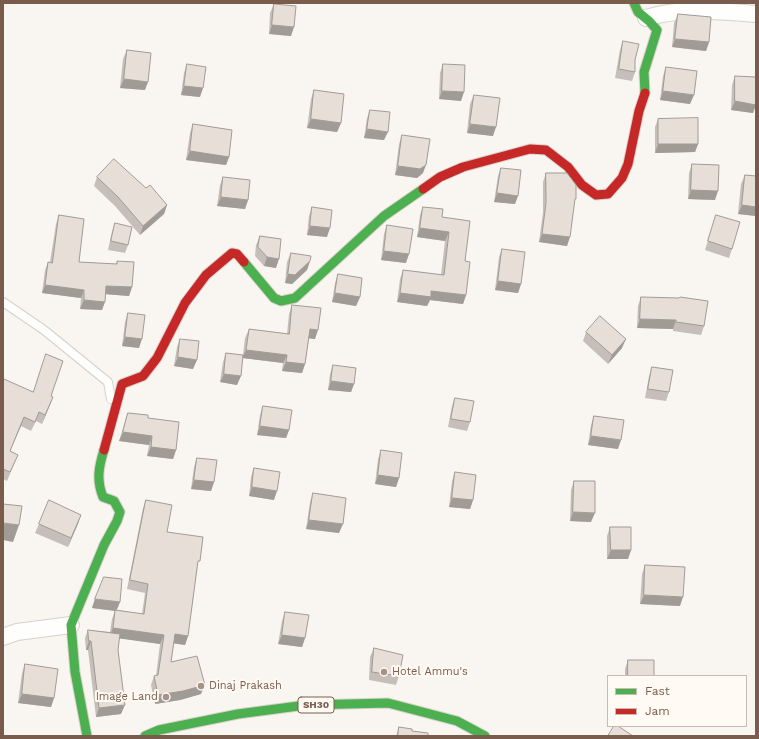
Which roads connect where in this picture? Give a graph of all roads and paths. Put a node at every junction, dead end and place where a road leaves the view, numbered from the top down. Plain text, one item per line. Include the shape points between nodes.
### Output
1 (634, 3) edge
2 (756, 14) edge
3 (646, 18) junction
4 (3, 302) edge
5 (114, 411) junction
6 (70, 625) junction
7 (3, 637) edge
8 (87, 736) edge
9 (145, 736) edge
10 (485, 736) edge

1 - 3 street via 638,12
2 - 3 street via 702,10 658,14
3 - 5 street via 656,30 656,34 644,72 645,92 628,164 622,178 608,194 596,195 582,185 568,167 546,150 530,149 440,176 384,216 295,298 281,301 274,298 237,254 232,253 206,275 185,303 157,358 143,376 122,384
4 - 5 lane via 44,330 108,382
5 - 6 street via 99,468 99,488 103,497 114,501 120,512
6 - 7 street via 17,632
6 - 8 street via 75,672
9 - 10 street, SH30 via 159,730 238,714 306,705 388,703 457,721

